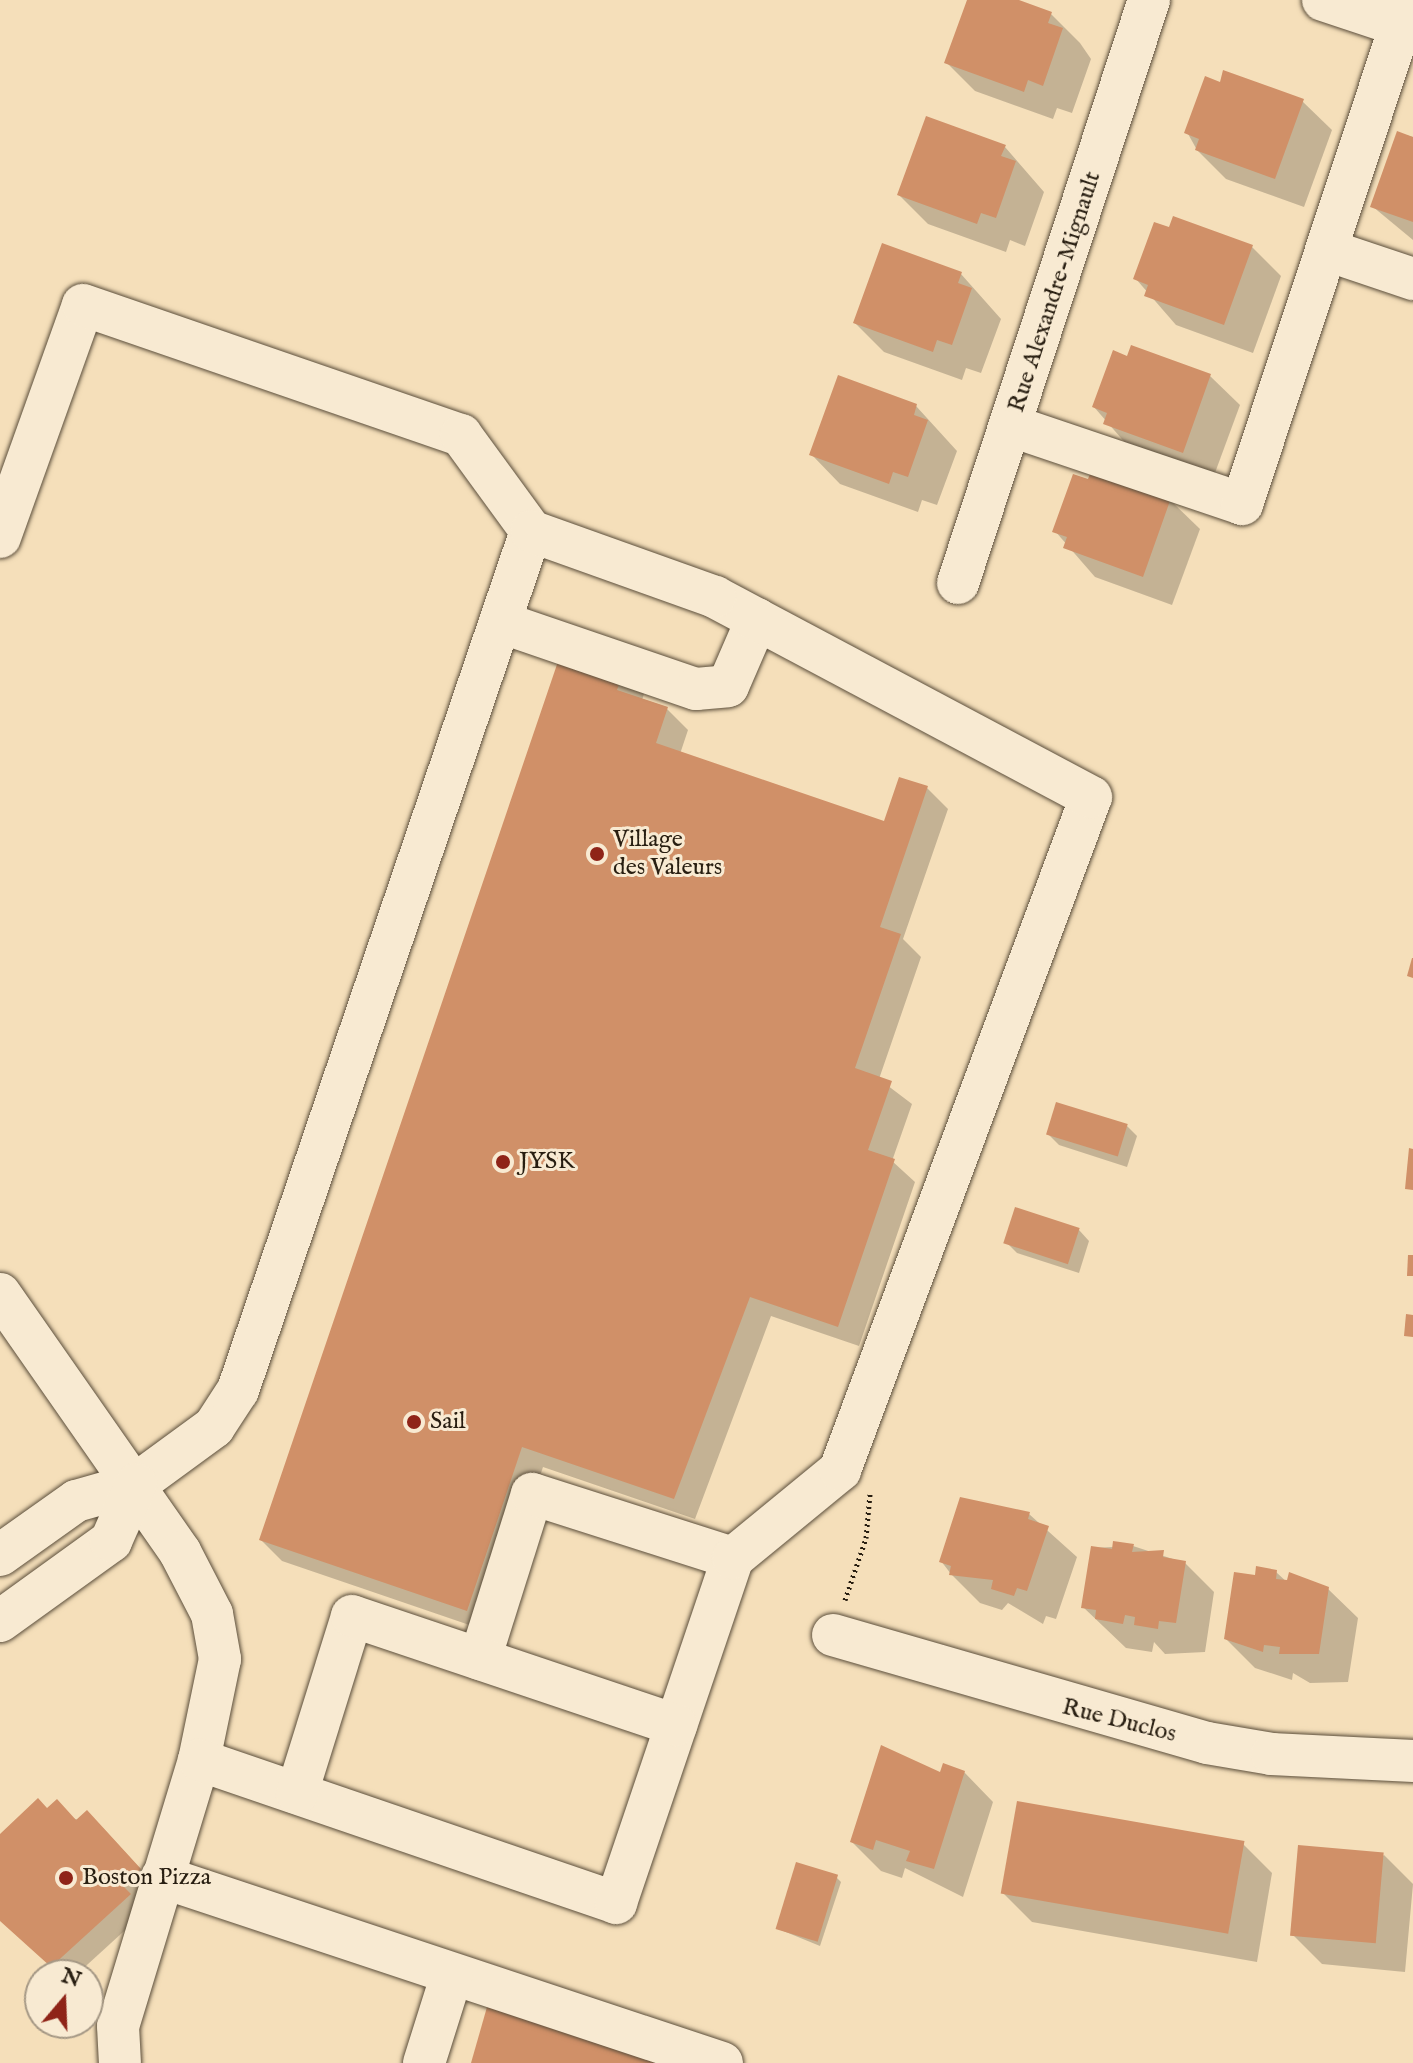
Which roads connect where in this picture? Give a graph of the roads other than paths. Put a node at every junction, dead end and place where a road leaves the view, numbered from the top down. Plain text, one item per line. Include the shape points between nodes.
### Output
1 (1149, 0) edge
2 (1323, 0) edge
3 (1408, 19) edge
4 (1327, 250) junction
5 (1413, 279) edge
6 (1012, 426) junction
7 (531, 531) junction
8 (0, 537) edge
9 (958, 583) dead end
10 (757, 619) junction
11 (500, 622) junction
12 (0, 1294) edge
13 (136, 1484) junction
14 (0, 1555) edge
15 (733, 1558) junction
16 (0, 1621) edge
17 (833, 1635) road end
18 (480, 1659) junction
19 (676, 1725) junction
20 (199, 1760) junction
21 (1413, 1761) edge
22 (297, 1793) junction
23 (162, 1877) junction
24 (452, 1974) junction
25 (120, 2063) edge
26 (424, 2063) edge
27 (722, 2063) edge

1 - 6 street, Rue Alexandre-Mignault
2 - 3 street
3 - 4 street
4 - 5 street
4 - 6 street via 1242,504
6 - 9 street, Rue Alexandre-Mignault
7 - 8 street via 461,435 83,305
7 - 10 street
7 - 11 street
10 - 11 street via 728,686 696,689
10 - 15 street via 1091,797 840,1470
11 - 13 street via 238,1390 214,1427
12 - 13 street
13 - 14 street via 76,1501
13 - 16 street via 111,1541
13 - 20 street via 212,1614 220,1659
15 - 18 street via 532,1494
15 - 19 street
17 - 21 street, Rue Duclos via 1207,1743
18 - 19 street
18 - 22 street via 352,1616
19 - 22 street via 616,1903
20 - 22 street
20 - 23 street
23 - 24 street
23 - 25 street via 118,2026
24 - 26 street
24 - 27 street

